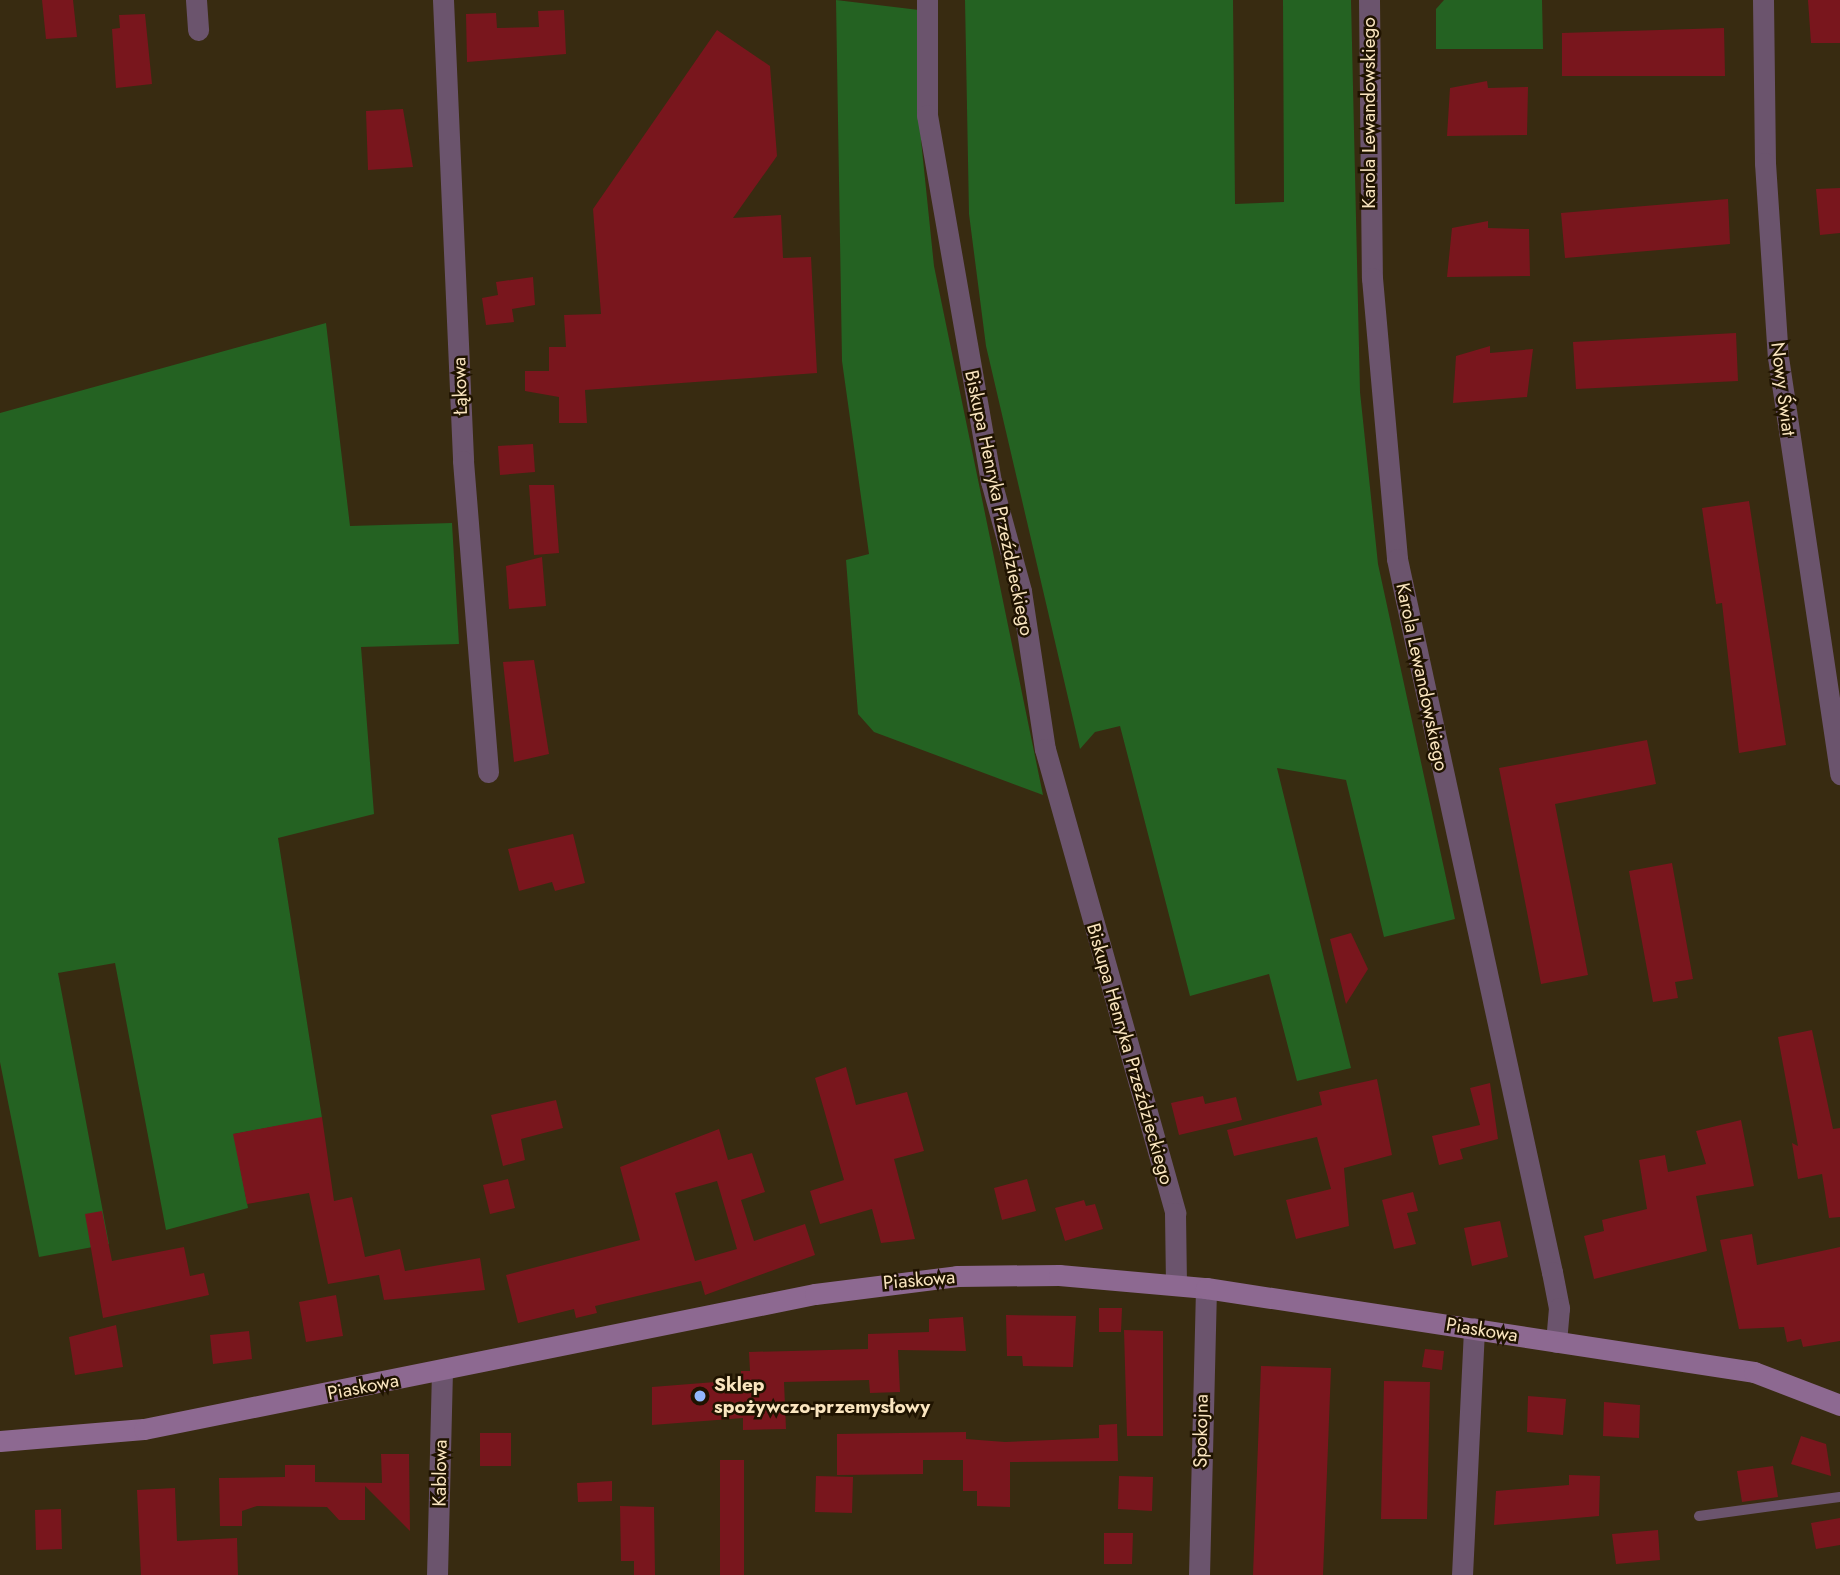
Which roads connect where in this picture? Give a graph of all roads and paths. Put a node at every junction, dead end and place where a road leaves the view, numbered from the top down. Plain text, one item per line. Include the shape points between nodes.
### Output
1 (196, 0) edge
2 (443, 0) edge
3 (928, 0) edge
4 (1369, 0) edge
5 (1763, 0) edge
6 (198, 30) dead end
7 (488, 772) dead end
8 (1840, 774) edge
9 (1176, 1284) junction
10 (1206, 1288) junction
11 (1474, 1328) junction
12 (1556, 1342) junction
13 (442, 1372) junction
14 (1840, 1405) edge
15 (0, 1441) edge
16 (1840, 1497) edge
17 (1699, 1516) dead end
18 (437, 1575) edge
19 (1199, 1575) edge
20 (1462, 1575) edge

1 - 6 street
2 - 7 street, Łąkowa via 463,461
3 - 9 street, Biskupa Henryka Przeździeckiego via 927,115 991,481 1021,591 1045,749 1175,1213
4 - 12 street, Karola Lewandowskiego via 1371,265 1397,559 1552,1272 1559,1308
5 - 8 street, Nowy Świat via 1765,163 1778,357
9 - 10 street, Piaskowa
9 - 13 street, Piaskowa via 1059,1275 886,1282
10 - 11 street, Piaskowa
10 - 19 street, Spokojna
11 - 12 street, Piaskowa
11 - 20 street
12 - 14 street, Piaskowa via 1754,1372
13 - 15 street, Piaskowa via 144,1429
13 - 18 street, Kablowa
16 - 17 lane

